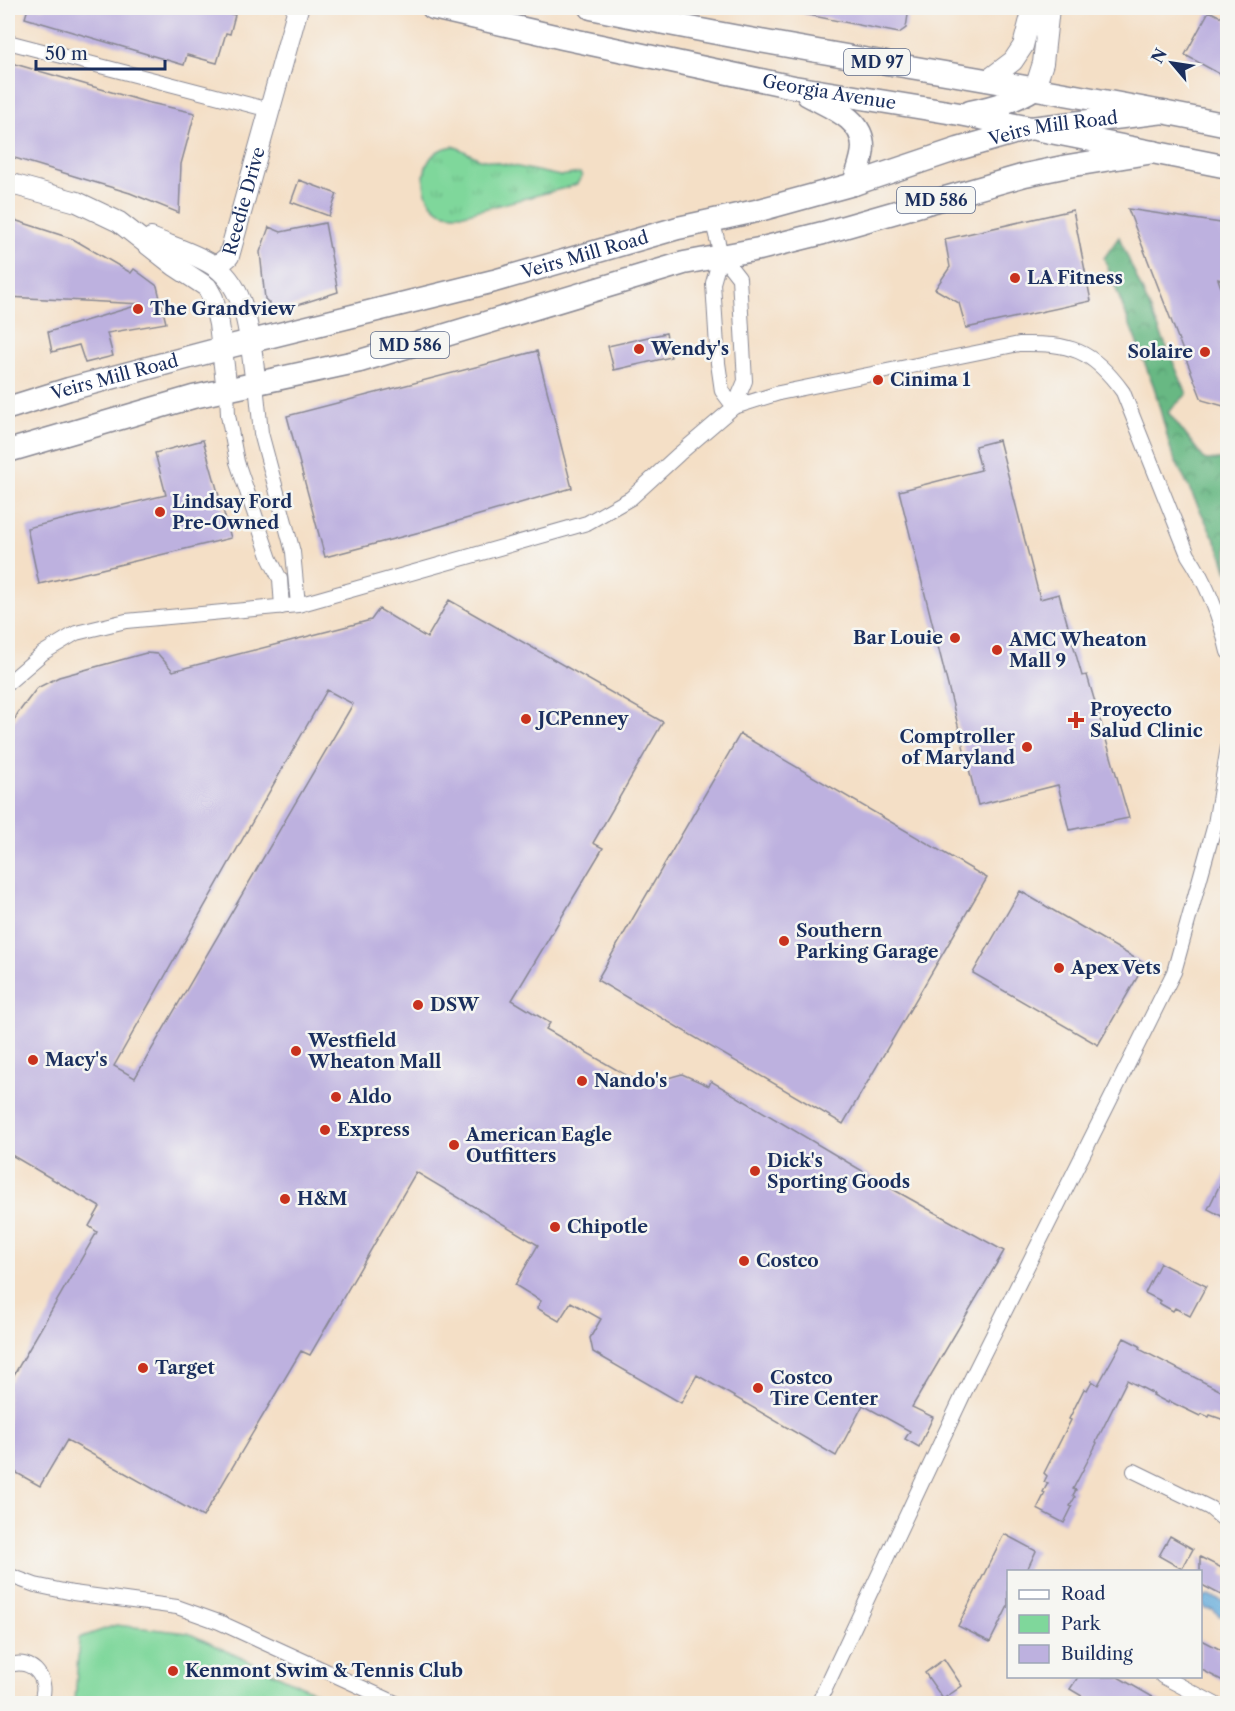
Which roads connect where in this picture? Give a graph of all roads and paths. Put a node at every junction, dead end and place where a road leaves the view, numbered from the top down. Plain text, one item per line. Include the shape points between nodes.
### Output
1 (298, 8) edge
2 (433, 8) edge
3 (591, 8) edge
4 (1033, 8) edge
5 (1049, 8) edge
6 (8, 42) edge
7 (988, 80) junction
8 (794, 87) junction
9 (1035, 88) junction
10 (270, 110) junction
11 (1164, 112) junction
12 (960, 114) junction
13 (1227, 125) edge
14 (1030, 128) junction
15 (1154, 152) junction
16 (1227, 167) edge
17 (8, 183) edge
18 (854, 184) junction
19 (712, 219) junction
20 (127, 227) junction
21 (720, 255) junction
22 (216, 267) junction
23 (250, 341) junction
24 (222, 348) junction
25 (256, 384) junction
26 (227, 391) junction
27 (734, 407) junction
28 (8, 408) edge
29 (8, 451) edge
30 (298, 605) junction
31 (282, 606) junction
32 (1227, 652) edge
33 (8, 683) edge
34 (1227, 747) edge
35 (1134, 1471) dead end
36 (1227, 1523) edge
37 (8, 1577) edge
38 (8, 1666) edge
39 (1164, 1678) edge
40 (39, 1704) edge
41 (398, 1704) edge
42 (818, 1704) edge
43 (1215, 1704) edge

1 - 10 street, Reedie Drive
2 - 8 main road, Georgia Avenue / MD 97
3 - 7 main road, Georgia Avenue / MD 97
4 - 7 street via 1023,46 1013,61
5 - 9 street
6 - 10 street
7 - 9 main road, Georgia Avenue / MD 97
8 - 12 main road, Georgia Avenue / MD 97
8 - 18 main road via 846,116 858,129 863,147
9 - 11 main road, Georgia Avenue / MD 97
9 - 12 main road via 991,108
10 - 22 street, Reedie Drive via 229,256
11 - 13 main road, Georgia Avenue / MD 97
11 - 14 main road, Veirs Mill Road / MD 586
12 - 14 main road, Georgia Avenue / MD 97
14 - 15 main road, Georgia Avenue / MD 97
14 - 18 main road, Veirs Mill Road / MD 586
15 - 16 main road, Georgia Avenue / MD 97
15 - 21 main road, Veirs Mill Road / MD 586 via 1025,175 759,249
17 - 20 street via 77,202
18 - 19 main road, Veirs Mill Road / MD 586 via 749,213
19 - 21 street
19 - 23 main road, Veirs Mill Road / MD 586 via 494,281
20 - 22 street
20 - 24 street via 207,287 218,318
21 - 25 main road, Veirs Mill Road / MD 586 via 360,361
21 - 27 street via 713,283 718,363 722,391
21 - 27 street via 740,278 745,381
22 - 23 street, Reedie Drive via 235,287
23 - 24 main road, Veirs Mill Road / MD 586
23 - 25 street, Reedie Drive
24 - 26 street
24 - 28 main road, Veirs Mill Road / MD 586
25 - 26 main road, Veirs Mill Road / MD 586
25 - 30 street via 264,443 294,552
26 - 29 main road, Veirs Mill Road / MD 586
26 - 31 street via 237,462 280,579
27 - 30 street via 631,498 587,523
27 - 32 street via 779,393 1019,344 1070,347 1086,354 1108,372 1123,392 1188,555 1221,621
30 - 31 street
31 - 33 street via 126,621 76,633 43,653
34 - 42 street via 1215,824 1174,972 963,1395
35 - 36 street via 1210,1508
37 - 41 street via 73,1593 177,1607 219,1622
38 - 40 street via 21,1663 36,1669 44,1683
39 - 43 street

